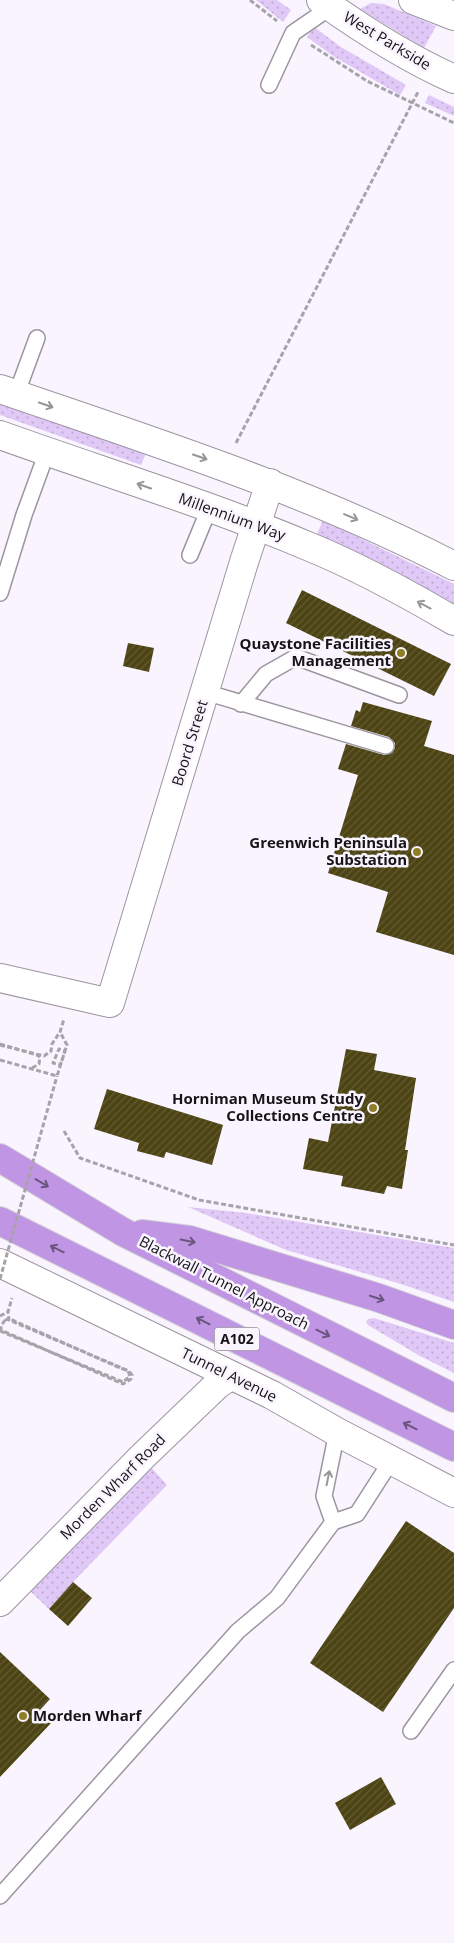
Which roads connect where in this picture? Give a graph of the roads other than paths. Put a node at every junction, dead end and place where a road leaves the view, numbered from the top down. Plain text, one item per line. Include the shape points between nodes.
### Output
1 (413, 0) edge
2 (331, 2) edge
3 (454, 16) edge
4 (454, 79) edge
5 (269, 85) dead end
6 (37, 338) dead end
7 (8, 392) edge
8 (0, 435) edge
9 (47, 452) junction
10 (270, 483) junction
11 (209, 509) junction
12 (256, 525) junction
13 (190, 555) dead end
14 (454, 566) edge
15 (0, 593) edge
16 (454, 621) edge
17 (205, 692) junction
18 (399, 695) dead end
19 (241, 704) junction
20 (386, 746) dead end
21 (0, 978) edge
22 (0, 1158) edge
23 (0, 1221) edge
24 (123, 1232) junction
25 (0, 1263) edge
26 (454, 1325) edge
27 (230, 1376) junction
28 (454, 1398) edge
29 (337, 1432) junction
30 (454, 1448) edge
31 (391, 1461) junction
32 (454, 1493) edge
33 (333, 1522) junction
34 (0, 1602) edge
35 (454, 1670) edge
36 (411, 1731) dead end
37 (0, 1896) edge

1 - 3 street
2 - 4 street, West Parkside via 381,40
2 - 5 lane via 293,32
6 - 7 lane
7 -> 10 street
8 - 9 street, Millennium Way
11 -> 9 street, Millennium Way
9 - 15 lane
10 - 12 street, Boord Street
10 -> 14 street via 356,519
11 - 12 street, Millennium Way
11 - 13 lane
16 -> 12 street, Millennium Way via 377,579
12 - 17 street, Boord Street
17 - 19 lane
17 - 21 street, Boord Street via 109,1009 70,994
18 - 19 lane via 296,657 266,674
19 - 20 lane
22 -> 24 highway, Blackwall Tunnel Approach
30 -> 23 highway, A102
24 -> 26 highway via 190,1240 379,1298
24 -> 28 highway, Blackwall Tunnel Approach
25 - 27 street, Tunnel Avenue
27 - 29 street, Tunnel Avenue via 272,1395
27 - 34 street, Morden Wharf Road via 142,1457
29 - 31 street, Tunnel Avenue
33 -> 29 lane via 324,1496
31 - 32 street, Tunnel Avenue
31 - 33 lane via 357,1514
33 - 37 lane via 277,1598 238,1631
35 - 36 lane

